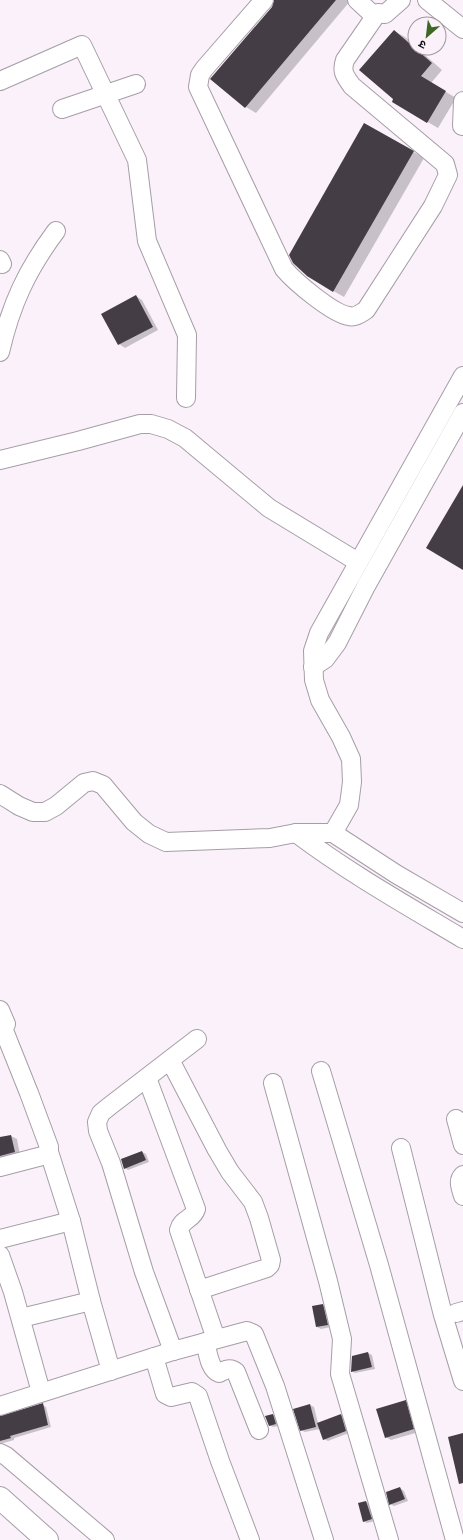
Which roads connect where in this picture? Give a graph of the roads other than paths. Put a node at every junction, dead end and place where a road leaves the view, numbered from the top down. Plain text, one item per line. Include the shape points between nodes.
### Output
1 (264, 0) edge
2 (358, 0) edge
3 (401, 0) edge
4 (427, 0) edge
5 (377, 11) edge
6 (463, 29) edge
7 (0, 81) edge
8 (136, 84) dead end
9 (105, 94) junction
10 (463, 101) edge
11 (62, 109) dead end
12 (462, 126) dead end
13 (56, 231) dead end
14 (0, 352) edge
15 (463, 376) edge
16 (186, 398) dead end
17 (463, 413) edge
18 (0, 460) edge
19 (363, 555) junction
20 (382, 557) junction
21 (313, 667) junction
22 (0, 794) edge
23 (333, 833) junction
24 (296, 834) junction
25 (463, 913) edge
26 (463, 939) edge
27 (0, 1010) edge
28 (2, 1028) edge
29 (197, 1039) dead end
30 (170, 1060) junction
31 (321, 1071) dead end
32 (147, 1078) junction
33 (273, 1082) dead end
34 (456, 1118) dead end
35 (463, 1145) edge
36 (401, 1148) dead end
37 (49, 1152) junction
38 (0, 1167) edge
39 (463, 1175) edge
40 (463, 1196) edge
41 (71, 1221) junction
42 (0, 1239) edge
43 (0, 1254) edge
44 (199, 1290) junction
45 (7, 1294) edge
46 (91, 1301) junction
47 (20, 1318) junction
48 (210, 1341) junction
49 (173, 1351) junction
50 (154, 1357) junction
51 (111, 1371) junction
52 (463, 1381) edge
53 (41, 1392) junction
54 (0, 1406) edge
55 (259, 1430) dead end
56 (0, 1453) edge
57 (0, 1498) edge
58 (47, 1540) edge
59 (105, 1540) edge
60 (250, 1540) edge
61 (324, 1540) edge
62 (389, 1540) edge
63 (455, 1540) edge

1 - 5 street via 204,69 198,87 284,269 308,292 349,317 366,310 433,206 448,175 445,164 352,86 344,76 342,67 345,60
2 - 5 street via 370,12
3 - 5 street via 386,14
4 - 6 street
7 - 9 street via 82,45
8 - 9 street
9 - 11 street
9 - 16 street via 137,160 147,242 186,335
10 - 12 street
13 - 14 street via 38,254 24,280 10,313
15 - 19 street
17 - 20 street
18 - 19 street via 140,424 151,424 185,438 269,508
19 - 20 street
19 - 21 street via 318,633 313,651
20 - 21 street via 337,643 325,659
21 - 23 street via 320,700 351,759 352,782 348,805
22 - 24 street via 33,812 45,812 84,783 93,781 103,785 134,822 149,834 166,842 270,838
23 - 24 street
23 - 25 street
24 - 26 street via 366,881
27 - 28 street via 6,1024
28 - 37 street via 30,1093
29 - 30 street
30 - 32 street
30 - 44 street via 217,1150 253,1202 260,1218 270,1260 267,1268
31 - 63 street via 379,1265
32 - 44 street via 196,1208 195,1213 183,1221 178,1230
32 - 49 street via 102,1113 97,1122 144,1272
33 - 62 street via 342,1339 340,1374
34 - 35 street
36 - 52 street
37 - 38 street
37 - 41 street
39 - 40 street via 459,1182
41 - 42 street
41 - 46 street
43 - 45 street
44 - 48 street
45 - 47 street
46 - 47 street
46 - 51 street
47 - 53 street
48 - 49 street
48 - 55 street via 212,1367 219,1373 229,1369 236,1372
48 - 61 street via 246,1331 254,1334 275,1386
49 - 50 street
50 - 51 street
50 - 60 street via 165,1394 171,1396 192,1392 198,1396
51 - 53 street
53 - 54 street
56 - 59 street
57 - 58 highway

